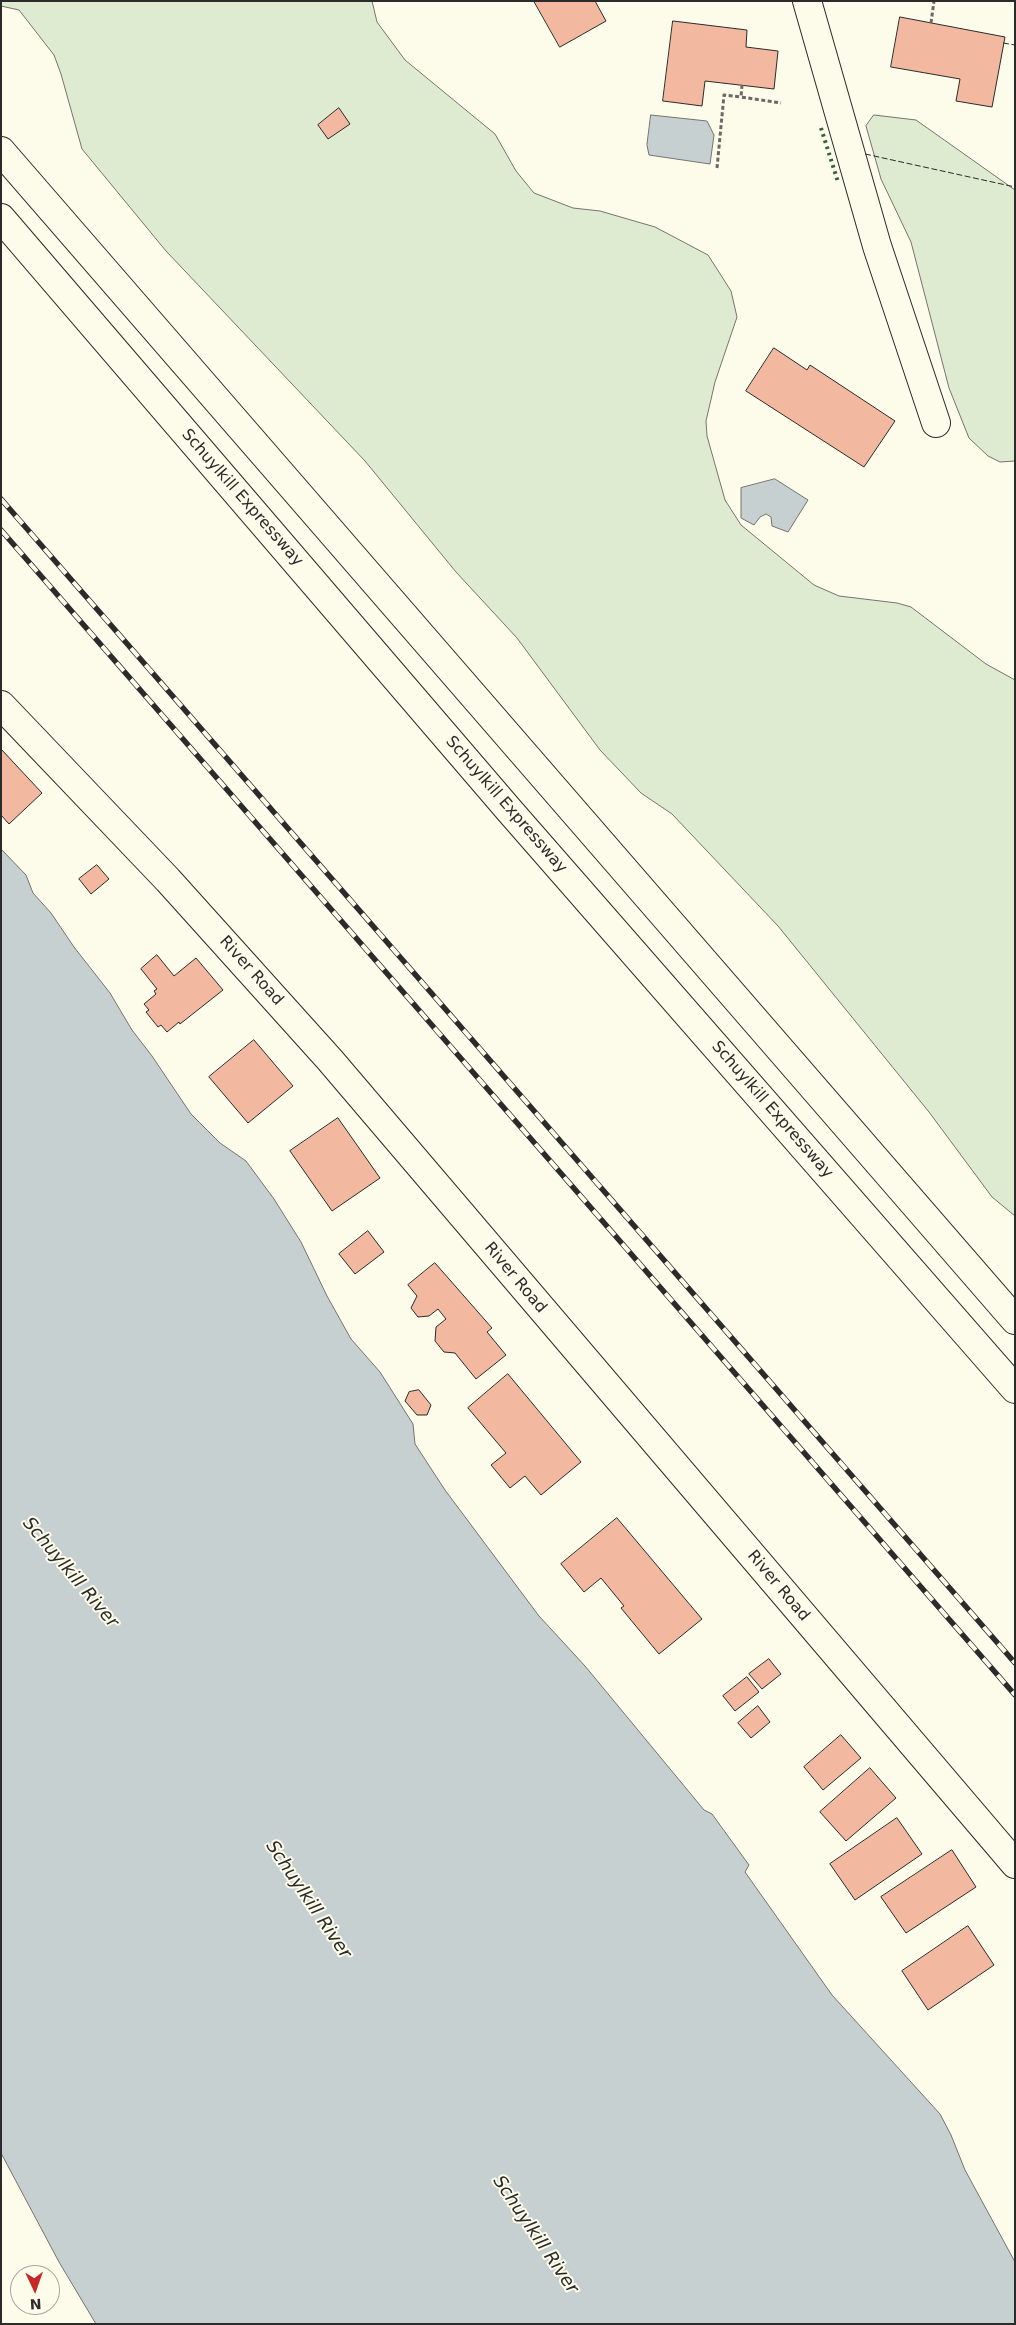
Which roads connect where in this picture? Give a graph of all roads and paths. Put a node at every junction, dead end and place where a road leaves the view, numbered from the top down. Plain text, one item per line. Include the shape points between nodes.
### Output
1 (807, 1) edge
2 (934, 1) edge
3 (931, 23) dead end
4 (742, 85) dead end
5 (741, 97) junction
6 (781, 103) dead end
7 (1, 151) edge
8 (717, 168) dead end
9 (1, 218) edge
10 (936, 423) dead end
11 (1, 705) edge
12 (1015, 1320) edge
13 (1015, 1389) edge
14 (1015, 1864) edge

1 - 10 main road via 877,246
2 - 3 path
4 - 5 path
5 - 6 path
5 - 8 path via 724,95
7 - 12 main road
9 - 13 main road, Schuylkill Expressway via 503,802
11 - 14 main road, River Road via 168,880 330,1060

